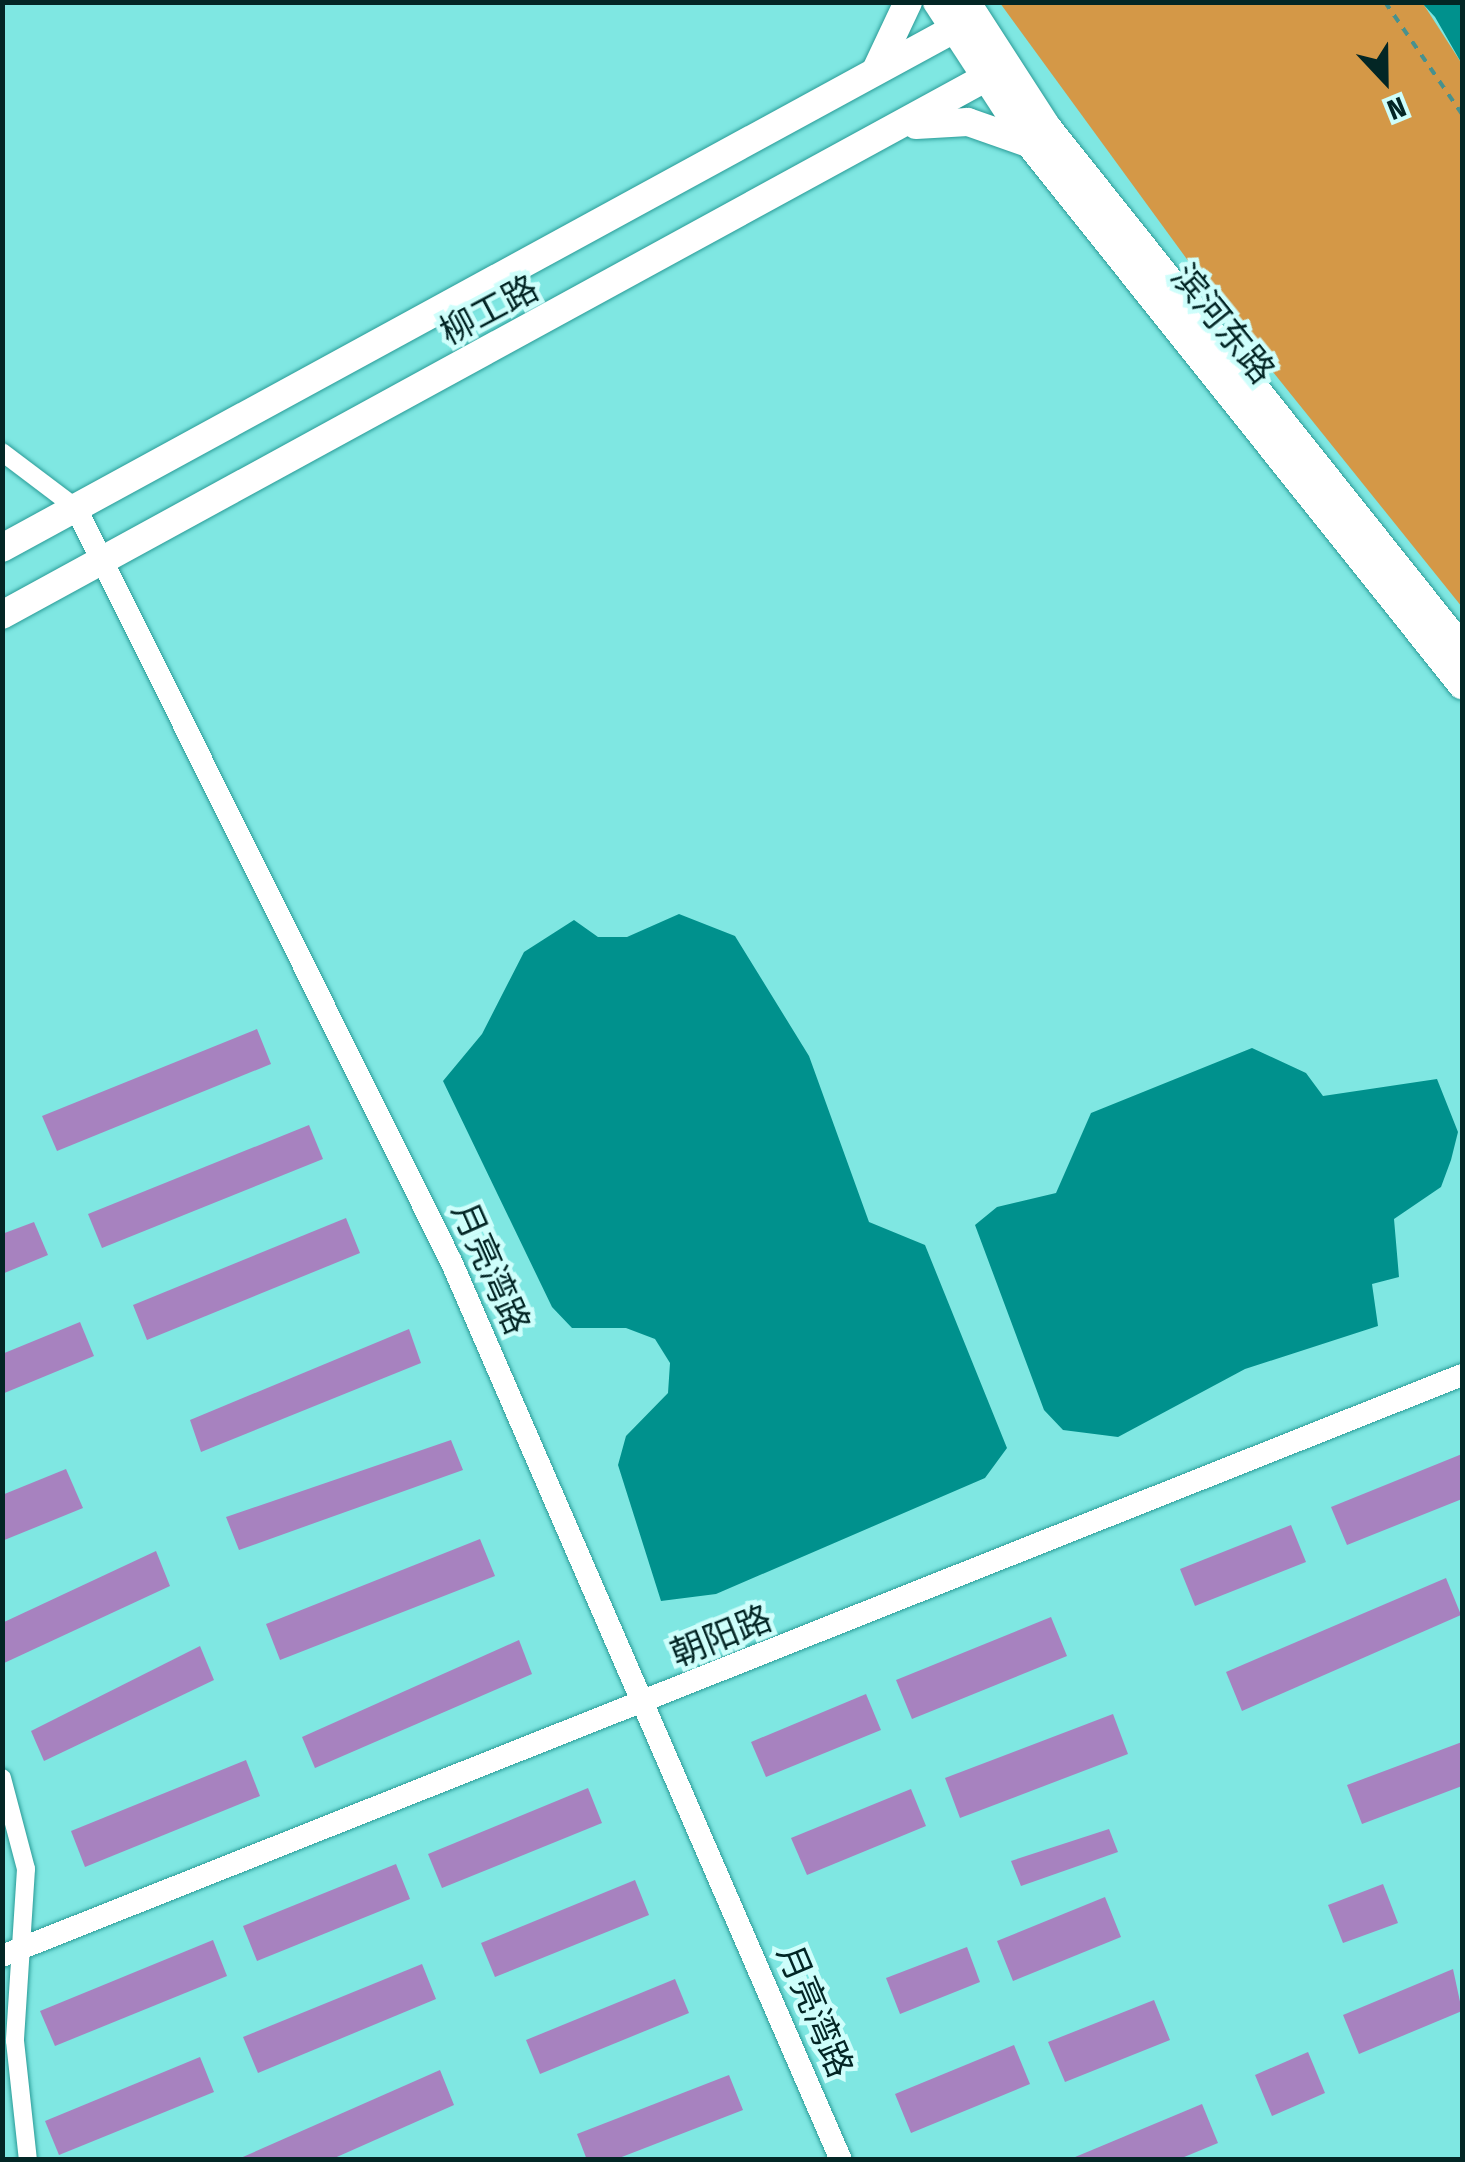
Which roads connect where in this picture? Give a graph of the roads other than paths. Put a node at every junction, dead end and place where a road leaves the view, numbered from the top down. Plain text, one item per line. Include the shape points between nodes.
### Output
1 (908, 2) edge
2 (937, 2) edge
3 (965, 16) edge
4 (997, 72) junction
5 (856, 84) junction
6 (904, 128) junction
7 (1028, 143) junction
8 (2, 452) edge
9 (76, 508) junction
10 (2, 548) edge
11 (107, 558) junction
12 (2, 615) edge
13 (1462, 648) edge
14 (1462, 685) edge
15 (1462, 1375) edge
16 (644, 1705) junction
17 (2, 1778) edge
18 (13, 1952) edge
19 (28, 2160) edge
20 (841, 2160) edge

1 - 5 main road via 892,48
2 - 3 main road, 滨河东路
3 - 4 main road, 滨河东路
3 - 5 main road, 柳工路
4 - 6 main road, 柳工路
4 - 7 main road, 滨河东路
4 - 13 main road, 滨河东路
5 - 9 main road, 柳工路
6 - 7 main road via 968,122
6 - 11 main road, 柳工路
7 - 14 main road, 滨河东路
8 - 9 street, 月亮湾路
9 - 10 main road, 柳工路
9 - 11 street, 月亮湾路
11 - 12 main road, 柳工路
11 - 16 street, 月亮湾路 via 451,1261
15 - 16 street, 朝阳路
16 - 18 street, 朝阳路
16 - 20 street, 月亮湾路
17 - 18 street via 26,1869
18 - 19 street

